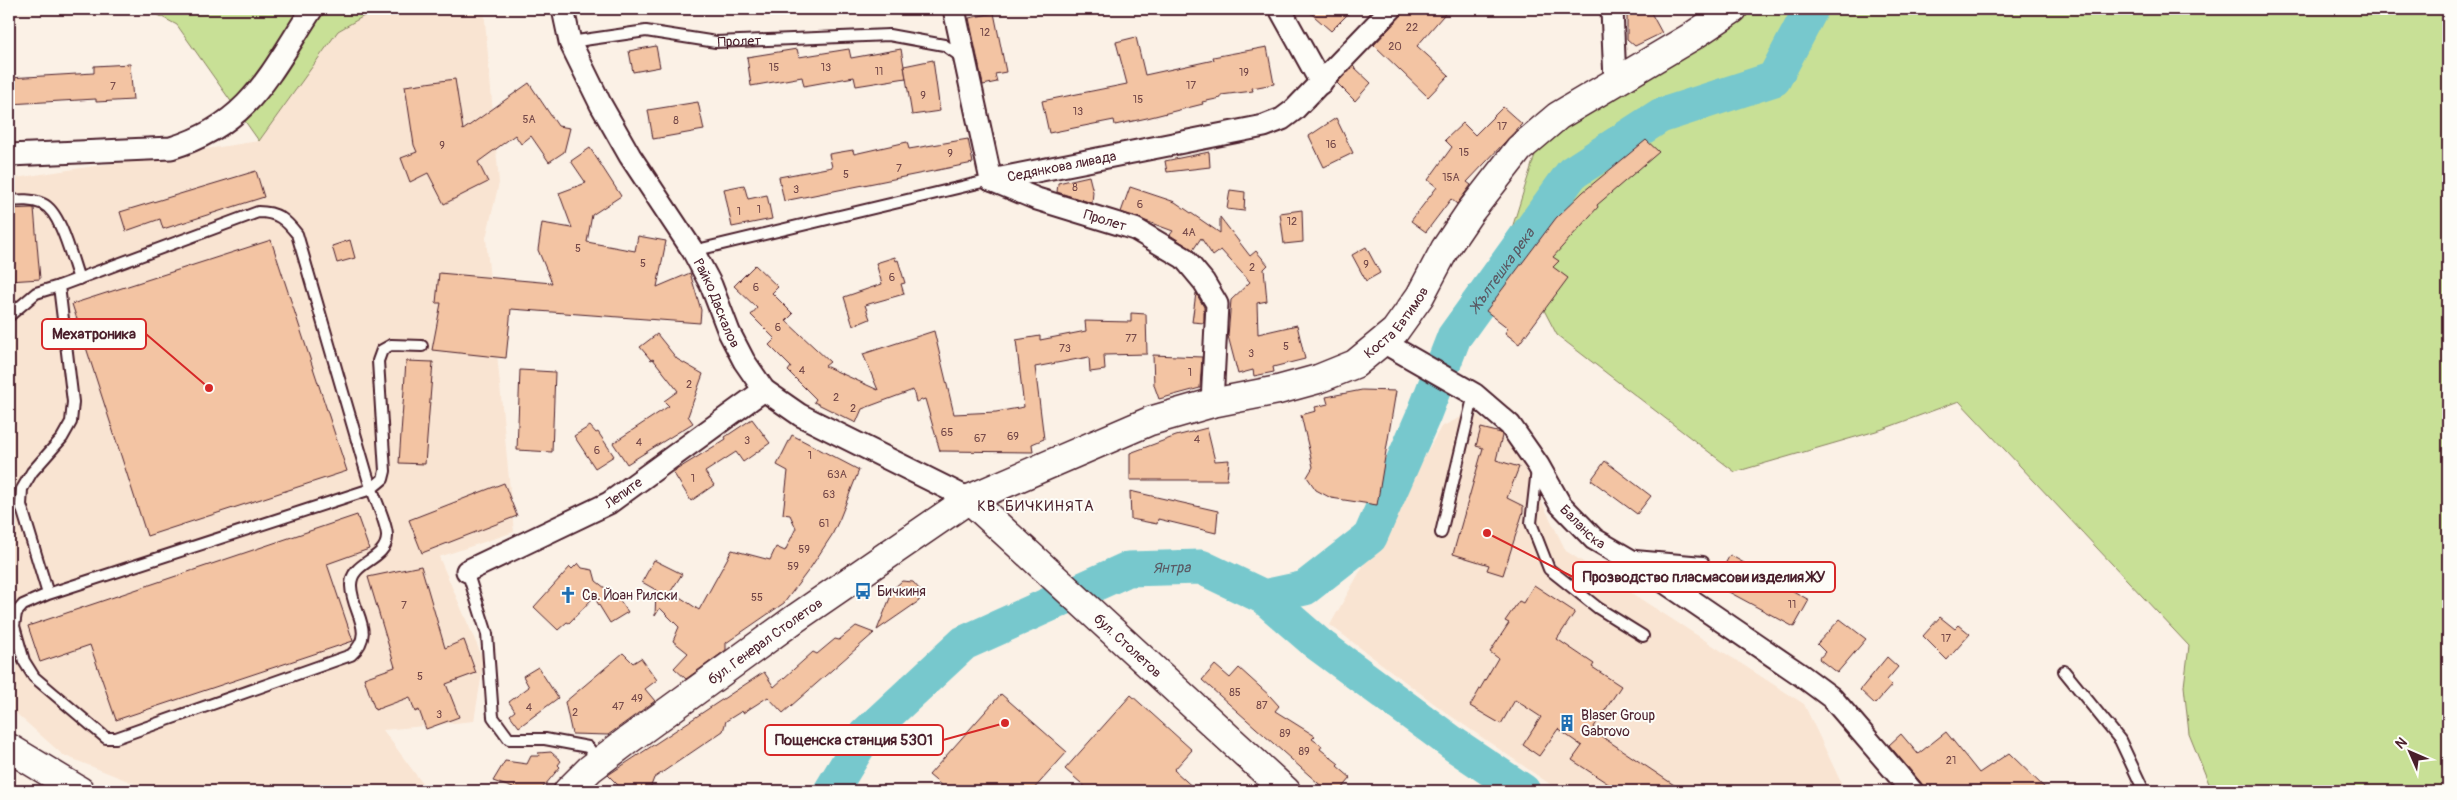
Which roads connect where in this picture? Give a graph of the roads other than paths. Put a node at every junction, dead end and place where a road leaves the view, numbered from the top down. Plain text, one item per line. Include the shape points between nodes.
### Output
1 (312, 9) edge
2 (564, 9) edge
3 (954, 9) edge
4 (1280, 9) edge
5 (1391, 9) edge
6 (1612, 9) edge
7 (1733, 9) edge
8 (570, 42) junction
9 (966, 60) junction
10 (1615, 81) junction
11 (1321, 83) junction
12 (9, 155) edge
13 (991, 180) junction
14 (9, 201) edge
15 (692, 251) junction
16 (79, 279) junction
17 (58, 286) junction
18 (9, 316) edge
19 (1383, 342) junction
20 (422, 346) dead end
21 (764, 390) junction
22 (1468, 391) junction
23 (1212, 403) junction
24 (1538, 465) junction
25 (371, 489) junction
26 (969, 500) junction
27 (1441, 533) dead end
28 (1621, 555) junction
29 (1703, 562) dead end
30 (468, 570) joint
31 (48, 594) junction
32 (1642, 636) dead end
33 (2064, 671) dead end
34 (9, 748) edge
35 (598, 762) junction
36 (80, 791) edge
37 (568, 791) edge
38 (1286, 791) edge
39 (1912, 791) edge
40 (2144, 791) edge

1 - 12 street via 253,98 224,125 196,141 172,148
2 - 8 street, Райко Даскалов
3 - 9 street
4 - 11 street
5 - 11 street, Седянкова ливада
6 - 10 street
7 - 10 main road, Коста Евтимов
8 - 9 lane, Пролет via 646,30 716,42 889,35 944,46
8 - 15 street, Райко Даскалов via 630,156
9 - 13 street
10 - 19 main road, Коста Евтимов via 1558,116 1519,149 1470,212 1445,248 1420,296
11 - 13 street, Седянкова ливада via 1288,115 1264,126
13 - 15 lane, Седянкова ливада
13 - 23 street, Пролет via 1037,199 1135,230 1184,258 1217,304
14 - 16 lane via 28,200 44,204 55,213
15 - 21 street, Райко Даскалов via 711,285 744,361
16 - 17 lane
16 - 25 lane via 258,212 273,212 286,221 297,234
17 - 18 lane via 36,293
17 - 31 lane via 73,402 71,422 62,438 32,472 22,489 21,506
19 - 22 street, Баланска
19 - 23 main road, Коста Евтимов via 1355,364 1318,379
20 - 25 lane via 391,345 382,350 378,360 385,471 378,485
21 - 26 street, Райко Даскалов via 800,415
21 - 30 street, Лепите via 609,503
22 - 24 street, Баланска via 1510,425
22 - 27 lane
23 - 26 main road, Коста Евтимов via 1150,420
24 - 28 street, Баланска via 1560,504 1594,540
24 - 32 lane via 1531,522 1549,569 1598,608
25 - 31 lane
25 - 31 lane via 388,534 386,546 352,575 351,586 364,634 361,646 352,655 116,738 98,734 34,677 24,661 14,626 16,613 23,605
26 - 35 main road, бул. Генерал Столетов via 796,618
26 - 38 main road, бул. Столетов
28 - 29 lane
28 - 39 street, Баланска via 1832,698
30 - 35 lane via 487,634 493,717 509,739 545,739 588,747
33 - 40 lane via 2120,740
34 - 36 main road
35 - 37 main road, бул. Генерал Столетов

